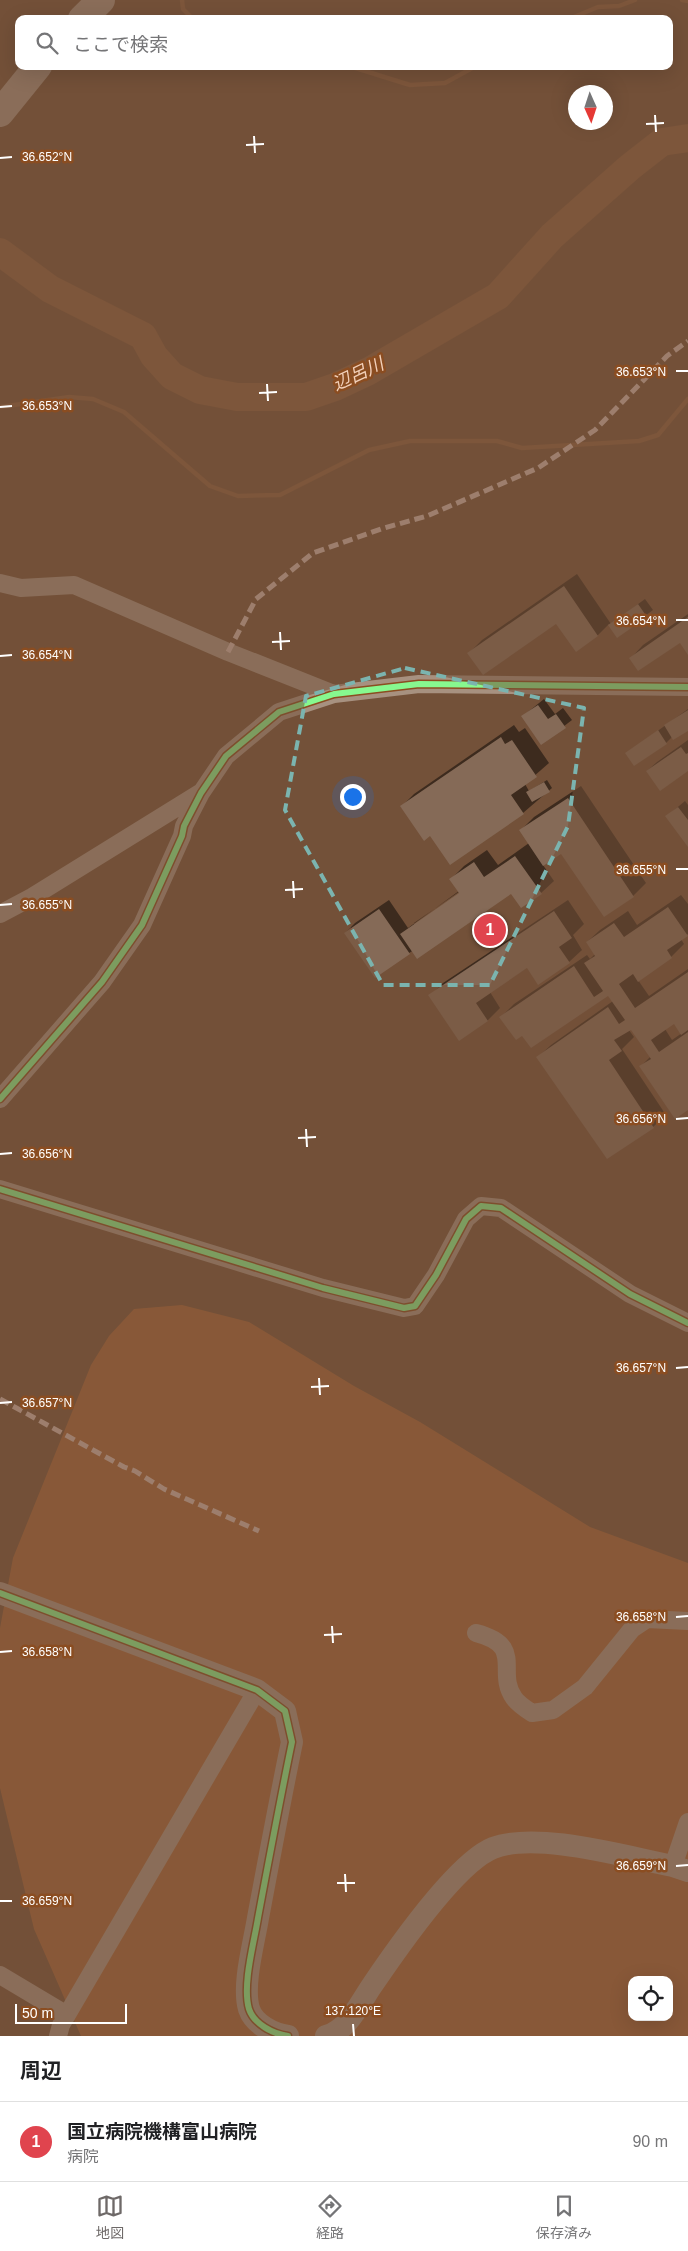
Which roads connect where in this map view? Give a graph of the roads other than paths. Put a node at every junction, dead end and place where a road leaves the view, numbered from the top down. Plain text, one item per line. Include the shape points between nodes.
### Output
1 (101, 0) edge
2 (86, 15) edge
3 (35, 70) edge
4 (0, 112) edge
5 (0, 583) edge
6 (688, 687) edge
7 (334, 694) junction
8 (200, 793) junction
9 (0, 914) edge
10 (0, 1099) edge
11 (0, 1189) edge
12 (688, 1323) edge
13 (0, 1593) edge
14 (688, 1621) edge
15 (476, 1633) dead end
16 (257, 1690) junction
17 (688, 1822) edge
18 (680, 1869) edge
19 (0, 1975) edge
20 (67, 2015) junction
21 (58, 2036) edge
22 (288, 2036) edge
23 (326, 2036) edge

1 - 2 highway
3 - 4 highway
5 - 7 street via 21,588 74,585
6 - 7 street via 419,684
7 - 8 street via 279,712 226,756
8 - 9 street
8 - 10 street via 142,925 102,982
11 - 12 street via 323,1288 404,1308 415,1306 466,1219 481,1206 501,1208 630,1294
13 - 16 street
14 - 15 street via 647,1619 632,1629 585,1687 553,1710 532,1713 514,1699 510,1690 506,1653 491,1637
16 - 20 street
16 - 22 street via 285,1711 292,1742 247,1992 249,2010 260,2024 278,2035
17 - 18 street
18 - 23 street via 564,1845 521,1842 492,1848 466,1867 404,1938 352,2015 336,2034
19 - 20 street
20 - 21 street

